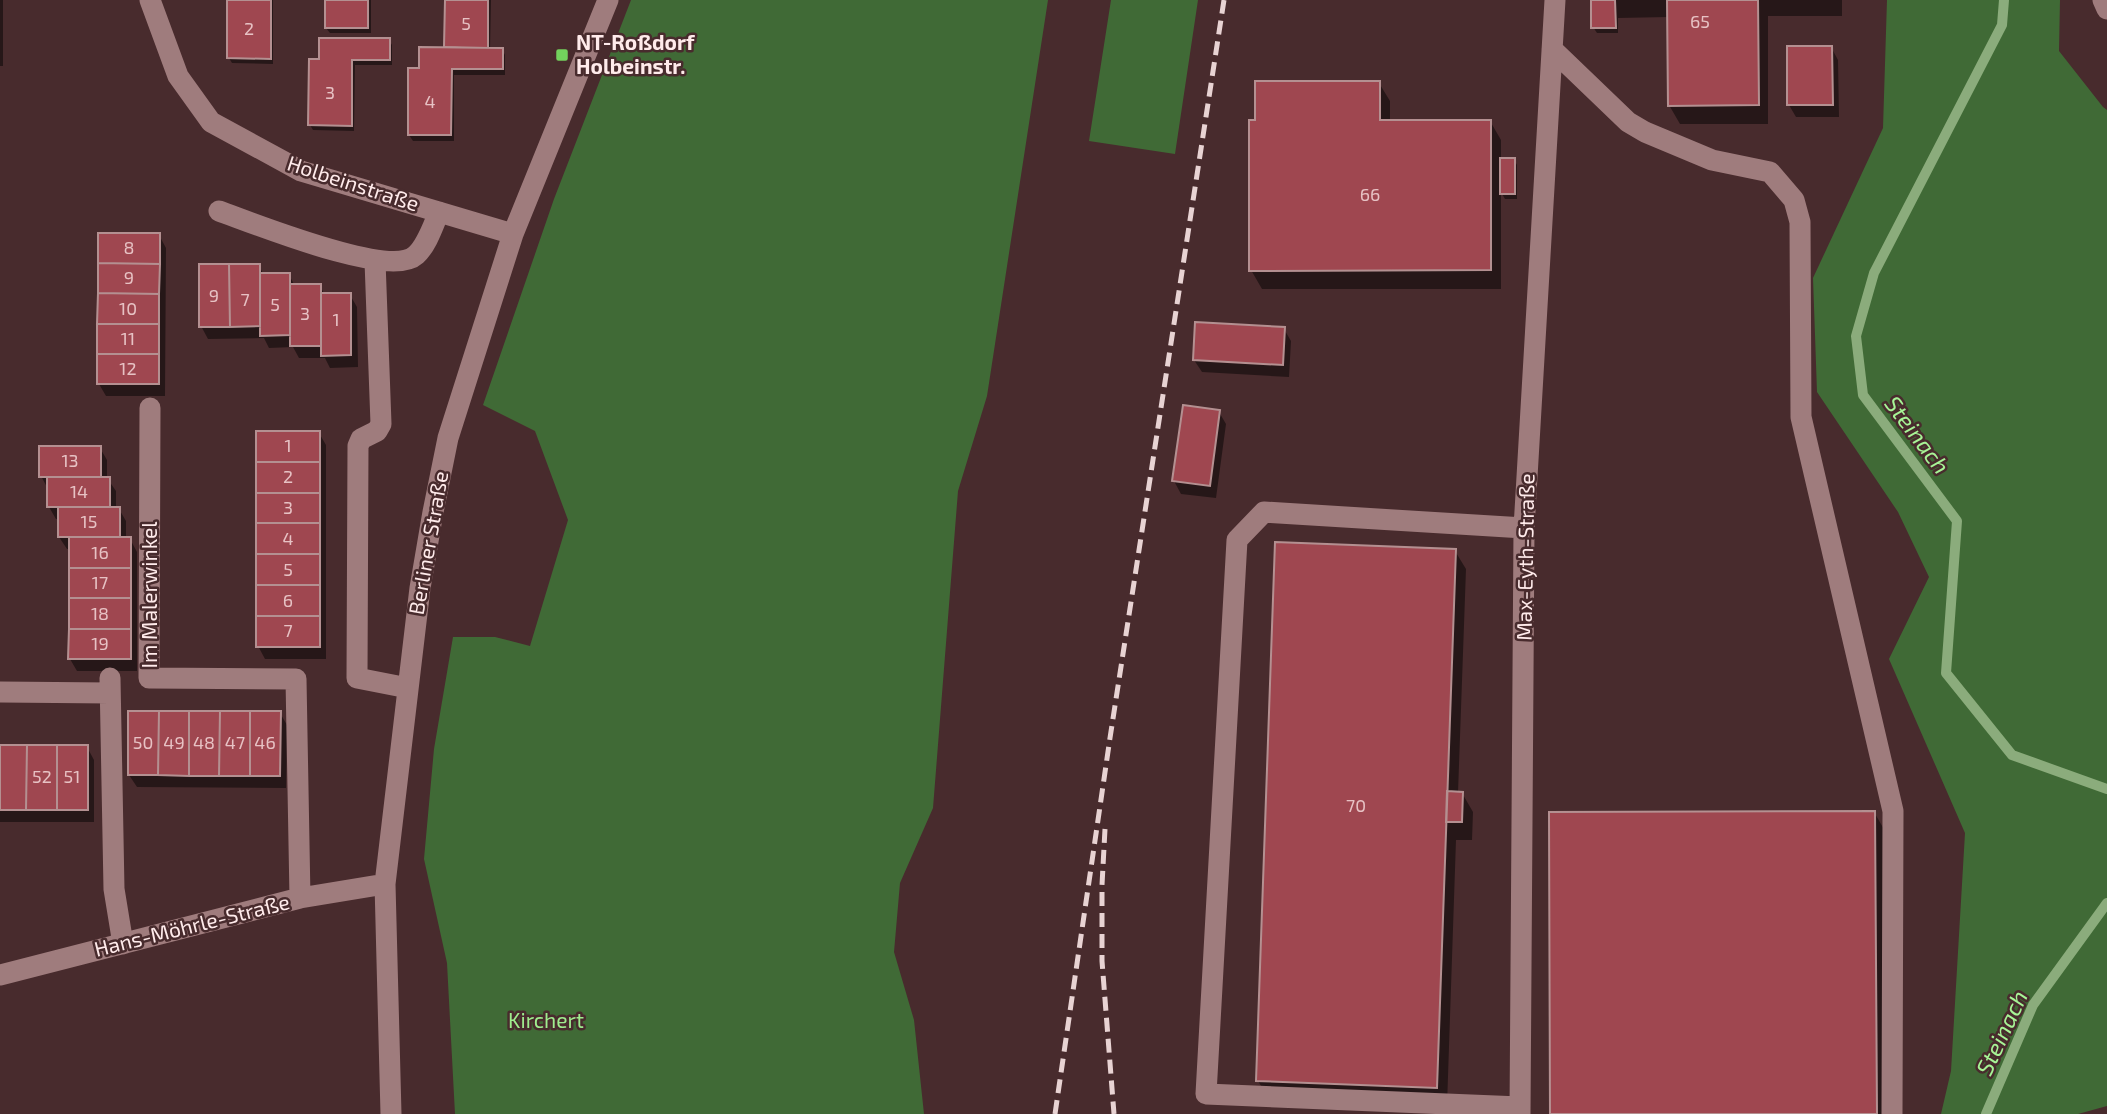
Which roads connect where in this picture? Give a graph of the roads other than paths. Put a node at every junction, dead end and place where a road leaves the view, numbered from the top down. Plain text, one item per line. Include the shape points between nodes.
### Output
1 (150, 0) edge
2 (607, 0) edge
3 (1555, 0) edge
4 (2103, 0) edge
5 (2107, 9) edge
6 (1552, 49) junction
7 (219, 212) dead end
8 (439, 212) junction
9 (513, 234) junction
10 (375, 261) junction
11 (150, 408) dead end
12 (1524, 528) junction
13 (408, 688) junction
14 (0, 692) edge
15 (385, 884) junction
16 (300, 898) junction
17 (123, 944) junction
18 (0, 975) edge
19 (1520, 1111) edge
20 (391, 1114) edge
21 (1892, 1114) edge

1 - 8 street, Holbeinstraße via 178,76 211,122 301,171
2 - 9 street, Berliner Straße
3 - 6 street, Max-Eyth-Straße
4 - 5 street
6 - 12 street, Max-Eyth-Straße
6 - 21 street via 1628,122 1712,160 1770,172 1794,200 1800,222 1801,417 1893,811
7 - 10 street
8 - 9 street, Holbeinstraße
8 - 10 street via 415,257
9 - 13 street, Berliner Straße via 448,438 420,587
10 - 13 street via 381,424 358,446 357,678
11 - 16 street, Im Malerwinkel via 149,678 296,679
12 - 19 street, Max-Eyth-Straße
12 - 19 street via 1264,512 1237,540 1206,1094
13 - 15 street, Berliner Straße
14 - 17 street via 110,686 114,889
15 - 16 street, Hans-Möhrle-Straße
15 - 20 street, Berliner Straße
16 - 17 street, Hans-Möhrle-Straße
17 - 18 street, Hans-Möhrle-Straße

